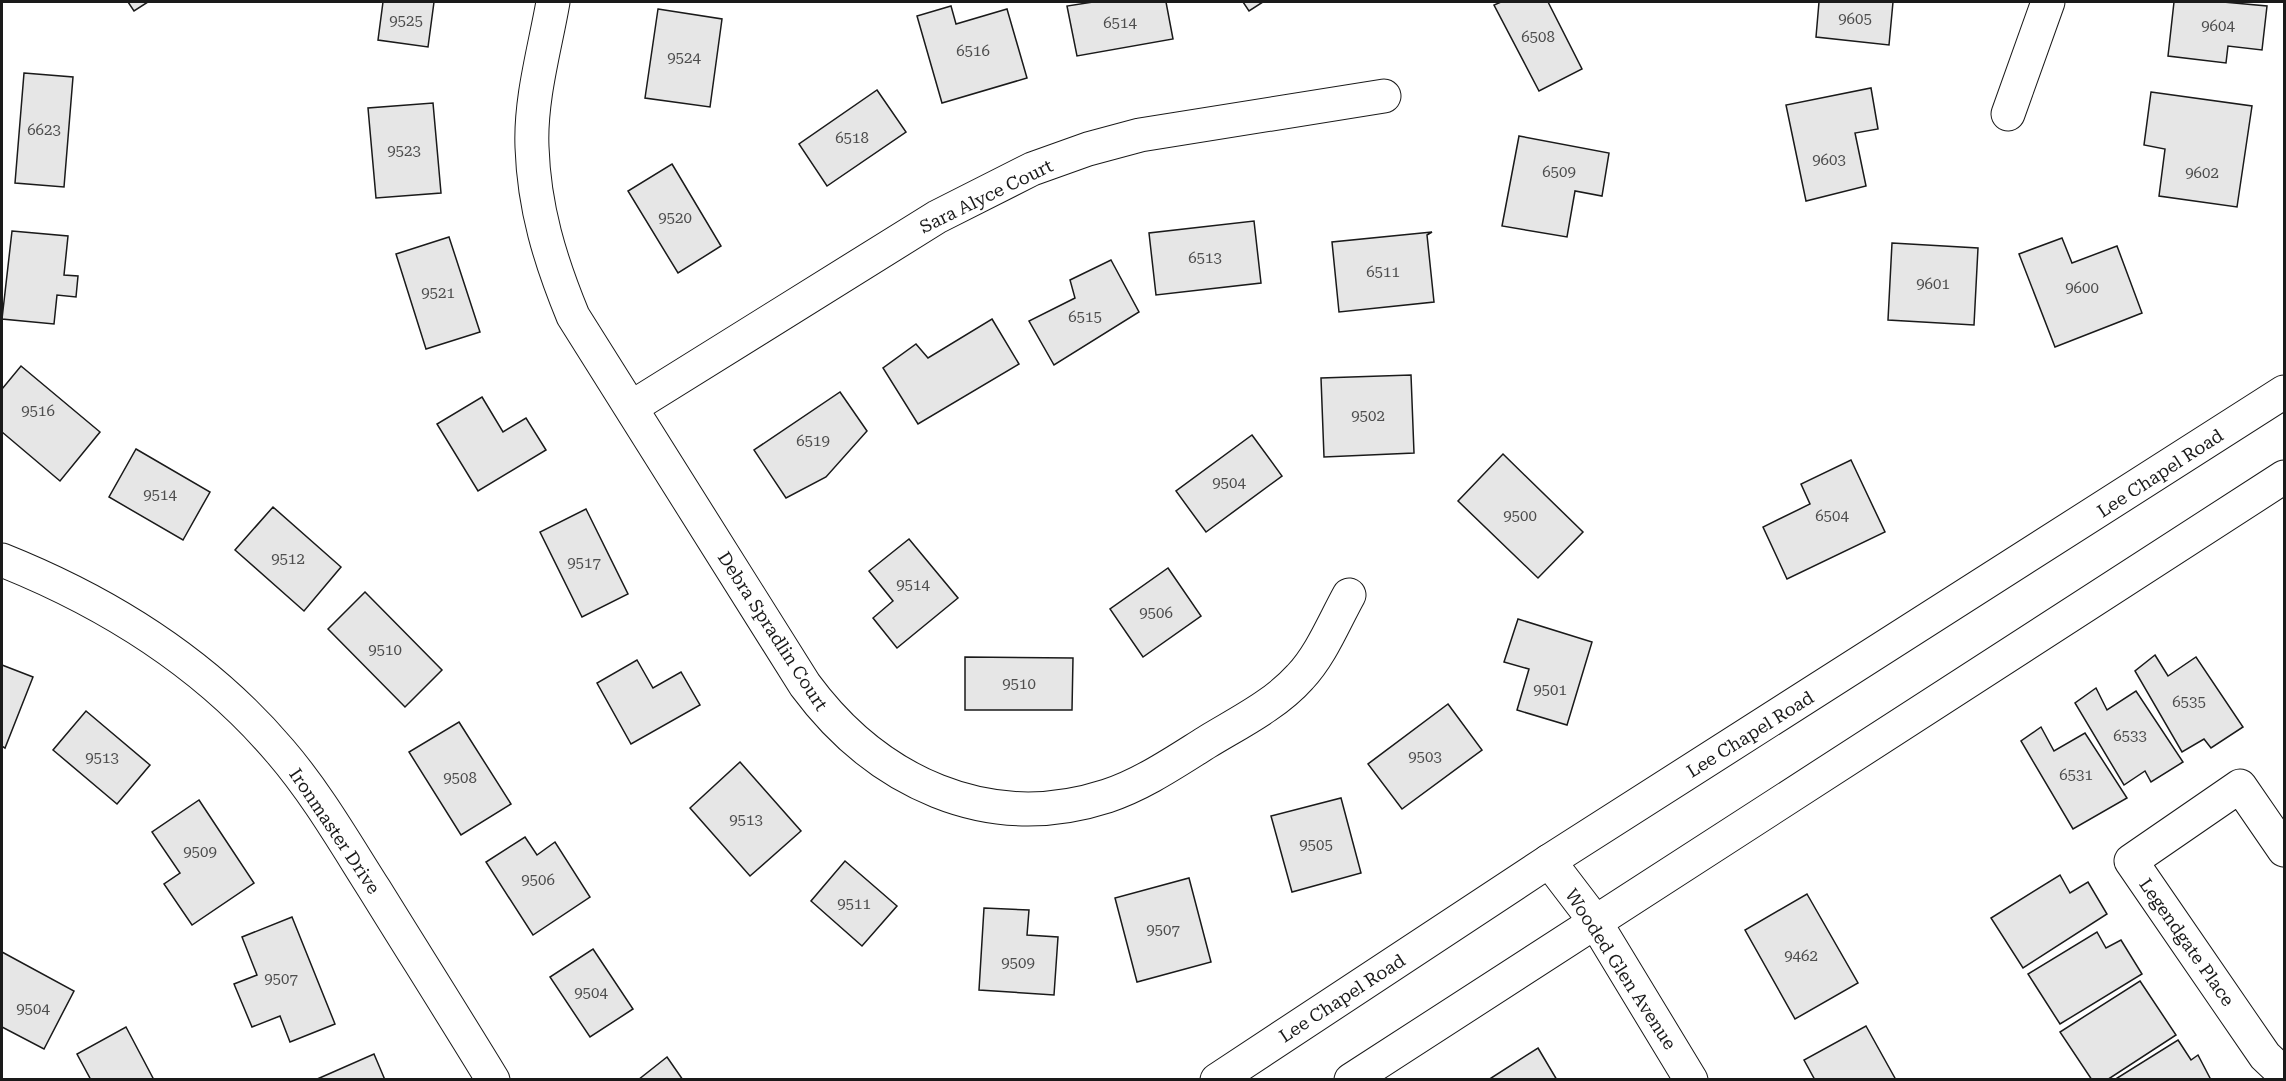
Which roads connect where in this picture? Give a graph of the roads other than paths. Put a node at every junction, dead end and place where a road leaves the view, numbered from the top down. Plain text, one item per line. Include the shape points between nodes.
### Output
1 (554, 2) edge
2 (2048, 2) edge
3 (1384, 96) dead end
4 (2008, 114) dead end
5 (2284, 392) edge
6 (632, 407) junction
7 (2284, 477) edge
8 (2, 560) edge
9 (1349, 595) dead end
10 (2284, 850) edge
11 (1549, 861) junction
12 (1594, 920) junction
13 (2284, 1074) edge
14 (493, 1080) edge
15 (1217, 1080) edge
16 (1351, 1080) edge
17 (1691, 1080) edge

1 - 6 street, Debra Spradlin Court via 539,76 532,145 536,197 551,261 573,316
2 - 4 street
3 - 6 street, Sara Alyce Court via 1140,135 1032,169 937,217
5 - 11 street, Lee Chapel Road
6 - 9 street, Debra Spradlin Court via 824,711 871,755 922,785 965,800 1010,808 1062,806 1107,796 1154,775 1271,703 1300,677
7 - 12 street
8 - 14 street, Ironmaster Drive via 52,580 144,632 228,698 279,750 316,797
10 - 13 street, Legendgate Place via 2240,786 2131,861 2265,1056
11 - 12 street, Wooded Glen Avenue
11 - 15 street, Lee Chapel Road
12 - 16 street
12 - 17 street, Wooded Glen Avenue

